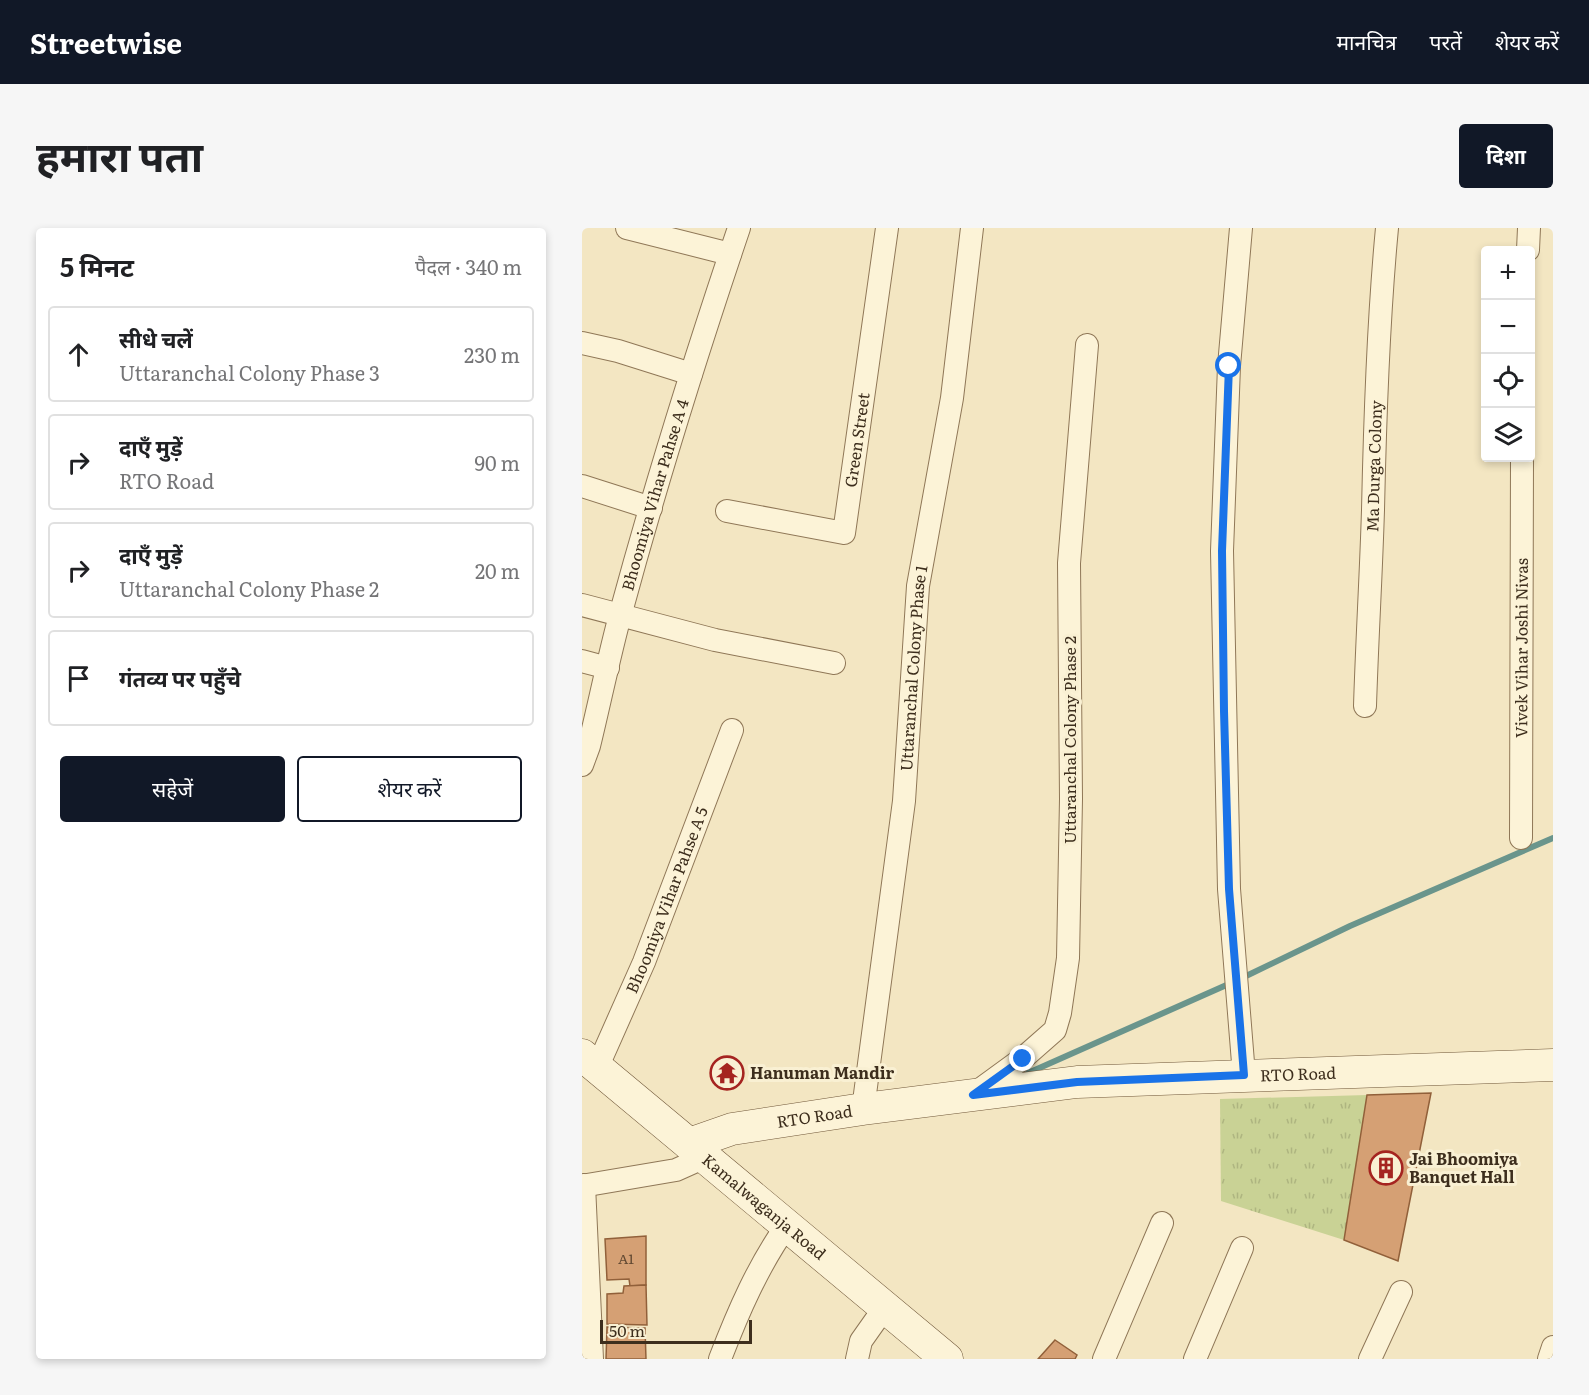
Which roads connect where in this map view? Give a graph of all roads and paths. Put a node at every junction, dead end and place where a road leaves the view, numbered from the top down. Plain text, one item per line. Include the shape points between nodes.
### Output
1 (627, 228) edge
2 (739, 228) edge
3 (887, 228) edge
4 (972, 228) edge
5 (1241, 228) edge
6 (1387, 228) edge
7 (1529, 228) edge
8 (1528, 246) edge
9 (730, 254) junction
10 (582, 343) edge
11 (1086, 345) dead end
12 (690, 374) junction
13 (1522, 462) edge
14 (582, 486) edge
15 (651, 508) junction
16 (727, 511) dead end
17 (582, 605) edge
18 (620, 615) junction
19 (582, 661) edge
20 (834, 663) dead end
21 (608, 668) junction
22 (1365, 706) dead end
23 (732, 730) dead end
24 (582, 765) edge
25 (1521, 838) dead end
26 (589, 1061) edge
27 (1553, 1065) edge
28 (1244, 1075) junction
29 (973, 1095) junction
30 (863, 1109) junction
31 (706, 1158) junction
32 (583, 1186) edge
33 (1162, 1223) dead end
34 (787, 1225) junction
35 (1242, 1248) dead end
36 (1401, 1292) dead end
37 (885, 1307) junction
38 (1553, 1347) edge
39 (937, 1356) edge
40 (592, 1359) edge
41 (720, 1359) edge
42 (857, 1359) edge
43 (1104, 1359) edge
44 (1195, 1359) edge
45 (1370, 1359) edge
46 (1549, 1359) edge

1 - 9 street
2 - 9 street, Bhoomiya Vihar Pahse A 4
3 - 16 street, Green Street via 844,533
4 - 30 street, Uttaranchal Colony Phase 1 via 952,398 918,586 904,801
5 - 28 street via 1229,366 1222,551 1229,889
6 - 22 street, Ma Durga Colony via 1380,297
7 - 8 street
9 - 12 street, Bhoomiya Vihar Pahse A 4
10 - 12 street
11 - 29 street, Uttaranchal Colony Phase 2 via 1069,563 1068,958 1060,1013 1055,1030
12 - 15 street, Bhoomiya Vihar Pahse A 4
13 - 25 street, Vivek Vihar Joshi Nivas
14 - 15 street
15 - 18 street, Bhoomiya Vihar Pahse A 4
17 - 18 street
18 - 20 street via 715,640
18 - 21 street, Bhoomiya Vihar Pahse A 4
19 - 21 street
21 - 24 street, Bhoomiya Vihar Pahse A 4
23 - 26 street, Bhoomiya Vihar Pahse A 5 via 644,962
26 - 31 street, Kamalwaganja Road
27 - 28 street, RTO Road
28 - 29 street, RTO Road via 1077,1082
29 - 30 street, RTO Road
30 - 31 street, RTO Road via 732,1130
31 - 32 street via 676,1170
31 - 34 street, Kamalwaganja Road
32 - 40 street
33 - 43 street
34 - 37 street, Kamalwaganja Road
34 - 41 street via 741,1307
35 - 44 street
36 - 45 street
37 - 39 street, Kamalwaganja Road
37 - 42 street via 861,1341
38 - 46 street

